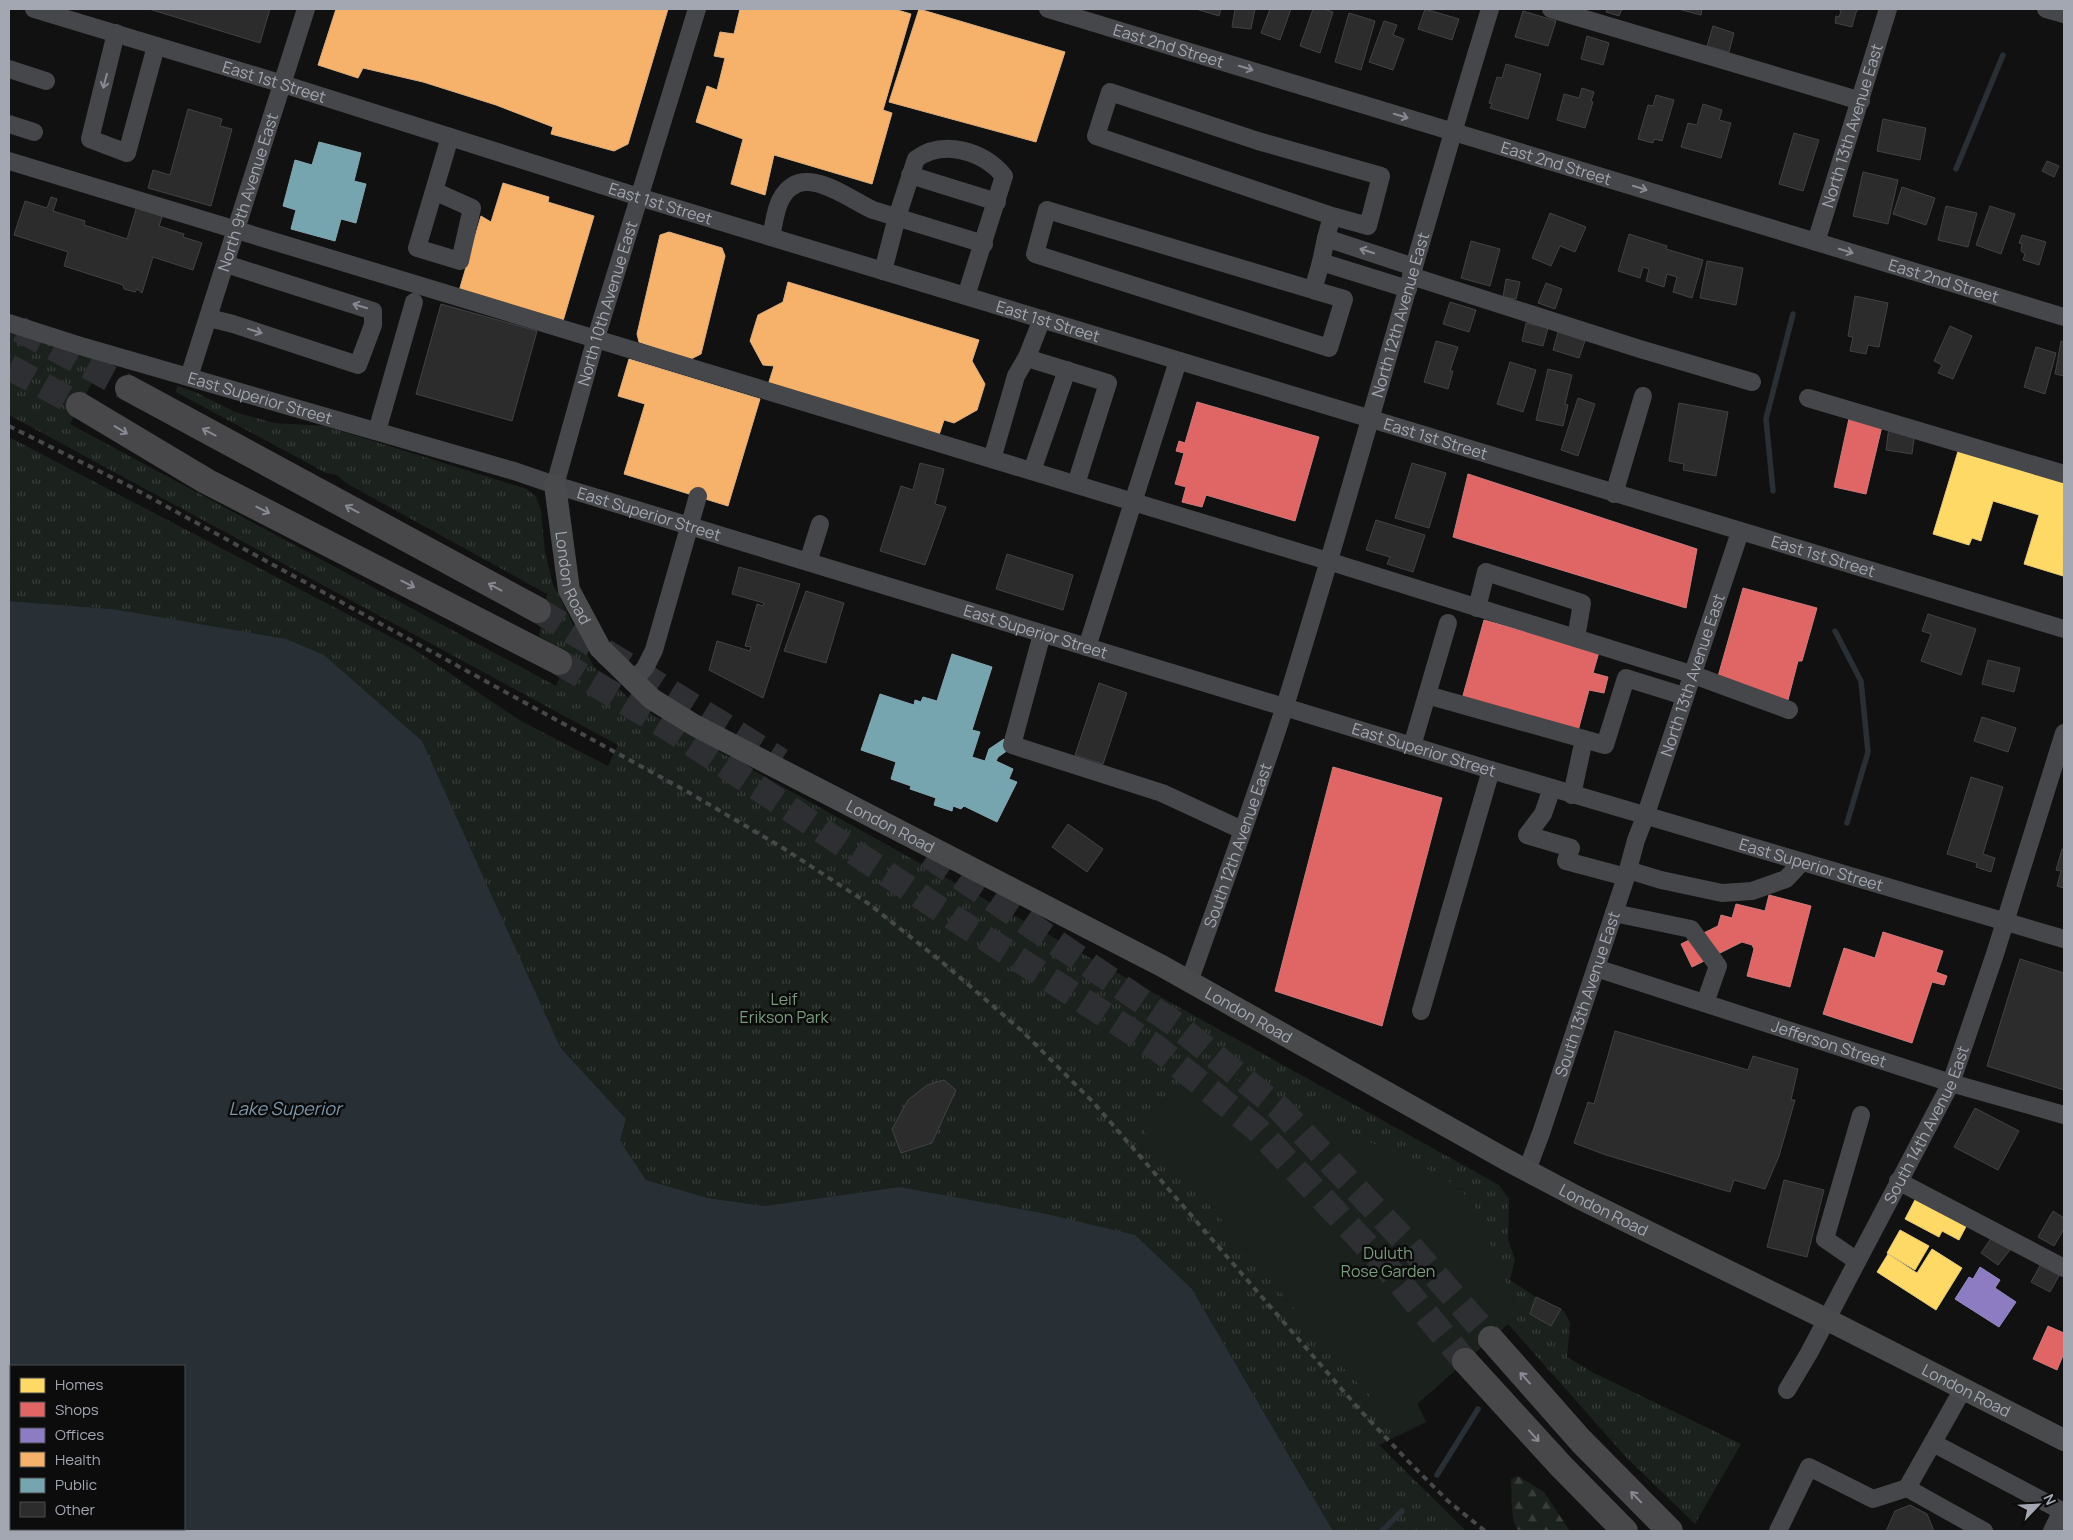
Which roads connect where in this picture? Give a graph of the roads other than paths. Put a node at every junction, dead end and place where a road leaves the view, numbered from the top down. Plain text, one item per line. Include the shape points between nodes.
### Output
1 (34, 9) edge
2 (306, 9) edge
3 (697, 9) edge
4 (1048, 9) edge
5 (1490, 9) edge
6 (1551, 9) edge
7 (1888, 9) edge
8 (2046, 9) edge
9 (2064, 14) edge
10 (1090, 15) edge
11 (116, 33) junction
12 (156, 46) junction
13 (9, 69) edge
14 (46, 81) dead end
15 (283, 84) junction
16 (1861, 101) junction
17 (9, 124) edge
18 (1452, 131) junction
19 (34, 132) dead end
20 (450, 137) junction
21 (9, 161) edge
22 (910, 175) junction
23 (434, 191) dead end
24 (639, 197) junction
25 (997, 202) junction
26 (1332, 216) junction
27 (897, 217) junction
28 (237, 231) junction
29 (771, 237) junction
30 (1326, 238) junction
31 (1816, 242) junction
32 (984, 244) junction
33 (1320, 262) junction
34 (226, 264) junction
35 (883, 271) junction
36 (1411, 277) junction
37 (1313, 290) junction
38 (966, 296) junction
39 (414, 302) dead end
40 (2064, 317) edge
41 (208, 318) junction
42 (1042, 319) junction
43 (9, 323) edge
44 (596, 338) junction
45 (1027, 358) junction
46 (1178, 361) junction
47 (1067, 370) junction
48 (189, 377) junction
49 (1752, 382) dead end
50 (128, 388) tunnel mouth
51 (1643, 396) dead end
52 (1808, 398) dead end
53 (79, 406) tunnel mouth
54 (1370, 420) junction
55 (377, 431) junction
56 (992, 459) junction
57 (1032, 471) junction
58 (2064, 474) edge
59 (1076, 484) junction
60 (555, 485) junction
61 (1614, 494) junction
62 (698, 496) dead end
63 (1134, 502) junction
64 (820, 524) dead end
65 (690, 526) junction
66 (1740, 532) junction
67 (1328, 561) junction
68 (808, 562) junction
69 (1477, 608) junction
70 (538, 610) tunnel mouth
71 (1448, 622) dead end
72 (2064, 629) edge
73 (1042, 634) junction
74 (1576, 638) junction
75 (1087, 647) junction
76 (559, 662) tunnel mouth
77 (1691, 674) junction
78 (633, 680) junction
79 (1427, 695) junction
80 (1684, 696) junction
81 (1284, 708) junction
82 (1789, 710) dead end
83 (2064, 733) edge
84 (1584, 739) junction
85 (1412, 746) junction
86 (1492, 770) junction
87 (1552, 788) junction
88 (1572, 795) junction
89 (1645, 817) junction
90 (1242, 830) junction
91 (1802, 862) junction
92 (1626, 873) junction
93 (1614, 913) junction
94 (2004, 921) junction
95 (2064, 939) edge
96 (1596, 968) junction
97 (1189, 982) junction
98 (1705, 1003) junction
99 (1421, 1011) dead end
100 (1951, 1083) junction
101 (1861, 1115) dead end
102 (2064, 1115) edge
103 (1527, 1170) junction
104 (1898, 1181) junction
105 (1857, 1261) junction
106 (2064, 1268) edge
107 (1826, 1319) junction
108 (1491, 1339) tunnel mouth
109 (1466, 1361) tunnel mouth
110 (1963, 1389) junction
111 (1787, 1390) dead end
112 (2064, 1440) edge
113 (1933, 1443) junction
114 (1907, 1488) junction
115 (1626, 1531) edge
116 (1670, 1531) edge
117 (1778, 1531) edge
118 (1984, 1531) edge
119 (2052, 1531) edge

1 - 11 street, East 1st Street
2 - 15 street, North 9th Avenue East
3 - 24 street, North 10th Avenue East
4 - 10 street, East 2nd Street
5 - 18 street, North 12th Avenue East
6 - 16 street
7 - 16 street, North 13th Avenue East
8 - 9 street
10 -> 18 street, East 2nd Street
11 - 12 street, East 1st Street
11 -> 12 street via 90,139 127,153
12 - 15 street, East 1st Street
13 - 14 street
15 - 20 street, East 1st Street
15 - 28 street, North 9th Avenue East
16 - 31 street, North 13th Avenue East
17 - 19 street
18 -> 31 street, East 2nd Street
18 - 36 street, North 12th Avenue East
20 - 23 street
20 - 24 street, East 1st Street
21 - 28 street
22 - 25 street
22 - 25 street via 916,159 923,154 940,149 970,152 983,157 1004,176
22 - 27 street
24 - 29 street, East 1st Street
24 - 44 street, North 10th Avenue East
25 - 32 street
26 - 26 street via 1368,226 1381,176 1258,141 1110,92 1096,136
26 - 30 street
27 - 29 street via 873,210 838,190 814,181 800,183 780,200
27 - 32 street
27 - 35 street
28 - 34 street, North 9th Avenue East
28 - 44 street
29 - 35 street, East 1st Street
30 - 33 street
36 -> 30 street
31 -> 40 street, East 2nd Street
32 - 38 street
33 - 36 street
33 - 37 street
34 - 41 street, North 9th Avenue East
41 -> 34 street via 358,365 373,325 373,310
35 - 38 street, East 1st Street
36 - 49 street
36 - 54 street, North 12th Avenue East
37 - 37 street via 1047,210 1035,254 1329,348 1344,298
38 - 42 street, East 1st Street
39 - 55 street
41 - 48 street, North 9th Avenue East
42 - 45 street
42 - 46 street, East 1st Street
43 - 48 street, East Superior Street
44 - 56 street
44 - 60 street, North 10th Avenue East
45 - 47 street
45 - 56 street via 1016,376
46 - 54 street, East 1st Street
46 - 63 street
47 - 57 street
47 - 59 street via 1108,383
48 - 55 street, East Superior Street
70 -> 50 highway
51 - 61 street
52 - 58 street
53 -> 76 highway via 206,480
54 - 61 street, East 1st Street
54 - 67 street, North 12th Avenue East
55 - 60 street, East Superior Street
56 - 57 street
57 - 59 street
59 - 63 street
60 - 65 street, East Superior Street
60 - 78 main road, London Road via 569,590 600,648
61 - 66 street, East 1st Street
62 - 65 street
63 - 67 street
63 - 75 street
64 - 68 street
65 - 68 street, East Superior Street
65 - 78 street via 654,650 645,668
66 - 72 street, East 1st Street
66 - 77 street, North 13th Avenue East
67 - 69 street
67 - 81 street, North 12th Avenue East
68 - 73 street, East Superior Street
69 - 74 street
69 - 74 street via 1486,572 1582,603
71 - 79 street
73 - 75 street, East Superior Street
73 - 90 street via 1012,745 1162,793
74 - 77 street
75 - 81 street, East Superior Street
77 - 80 street, North 13th Avenue East
77 - 82 street
78 - 97 main road, London Road via 652,699 694,725
79 - 84 street
79 - 85 street
80 - 84 street via 1626,678 1605,745
80 - 89 street, North 13th Avenue East
81 - 85 street, East Superior Street
81 - 90 street, South 12th Avenue East
83 - 94 street, South 14th Avenue East
84 - 88 street
85 - 86 street, East Superior Street
86 - 87 street, East Superior Street
86 - 99 street
87 - 88 street, East Superior Street
87 - 92 street via 1543,814 1527,835 1571,848 1566,861
88 - 89 street, East Superior Street
89 - 91 street, East Superior Street
89 - 92 street, South 13th Avenue East
90 - 97 street, South 12th Avenue East
91 - 92 street via 1786,879 1752,892 1722,893
91 - 94 street, East Superior Street
92 - 93 street, South 13th Avenue East
93 - 96 street, South 13th Avenue East
93 - 98 street via 1691,929 1718,966
94 - 95 street, East Superior Street
94 - 100 street, South 14th Avenue East
96 - 98 street, Jefferson Street
96 - 103 street, South 13th Avenue East
97 - 103 main road, London Road
98 - 100 street, Jefferson Street
100 - 102 street, Jefferson Street
100 - 104 street, South 14th Avenue East
101 - 105 street via 1825,1238
103 - 107 main road, London Road
104 - 105 street, South 14th Avenue East
104 - 106 street
105 - 107 street, South 14th Avenue East
107 - 110 main road, London Road
107 - 111 street, South 14th Avenue East
116 -> 108 highway via 1581,1440
109 -> 115 highway via 1561,1466
110 - 112 main road, London Road
110 - 113 street
113 - 114 street
113 - 119 street via 2062,1511
114 - 117 street via 1873,1499 1809,1467
114 - 118 street

